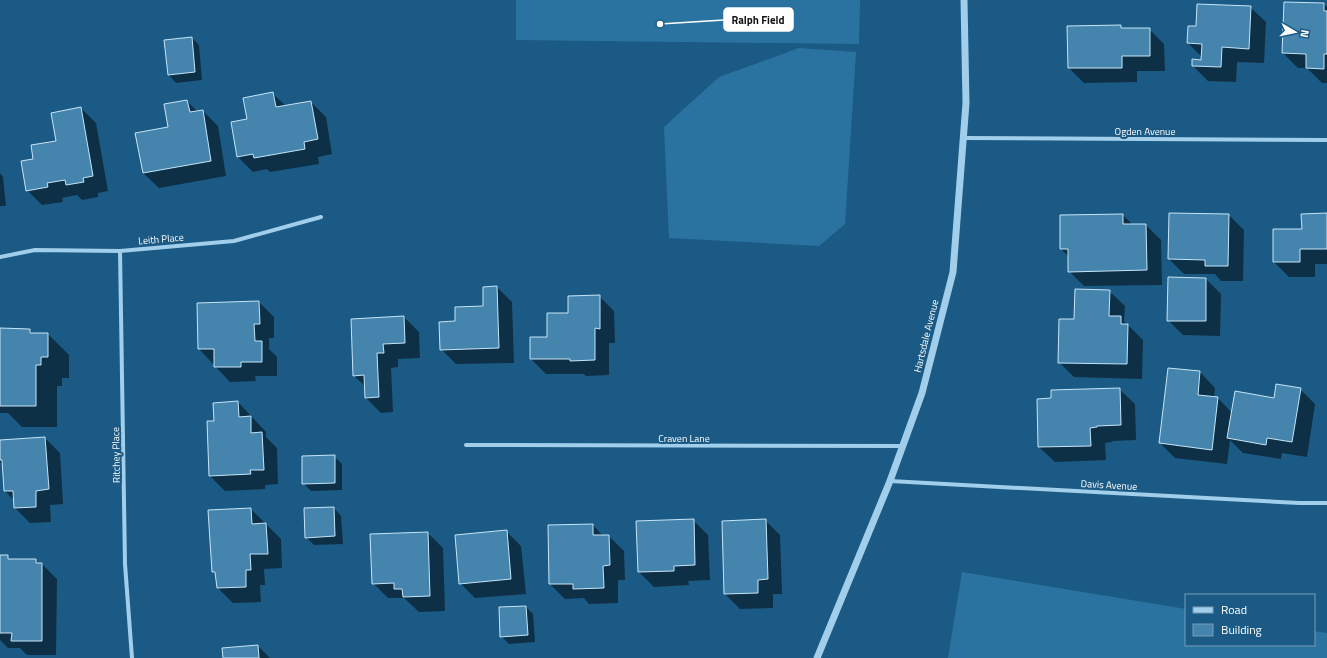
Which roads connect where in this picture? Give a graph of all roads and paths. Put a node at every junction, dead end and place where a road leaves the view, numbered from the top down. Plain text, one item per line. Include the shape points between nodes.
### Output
1 (964, 0) edge
2 (964, 138) junction
3 (1327, 140) edge
4 (321, 217) dead end
5 (120, 251) junction
6 (0, 257) edge
7 (466, 445) dead end
8 (902, 446) junction
9 (890, 481) junction
10 (1327, 503) edge
11 (132, 658) edge
12 (817, 658) edge

1 - 2 street, Hartsdale Avenue
2 - 3 street, Ogden Avenue
2 - 8 street, Hartsdale Avenue via 953,272 922,393
4 - 5 street, Leith Place via 234,241
5 - 6 street, Leith Place via 35,250
5 - 11 street, Ritchey Place via 126,564
7 - 8 street, Craven Lane
8 - 9 street, Hartsdale Avenue
9 - 10 street, Davis Avenue
9 - 12 street, Hartsdale Avenue

